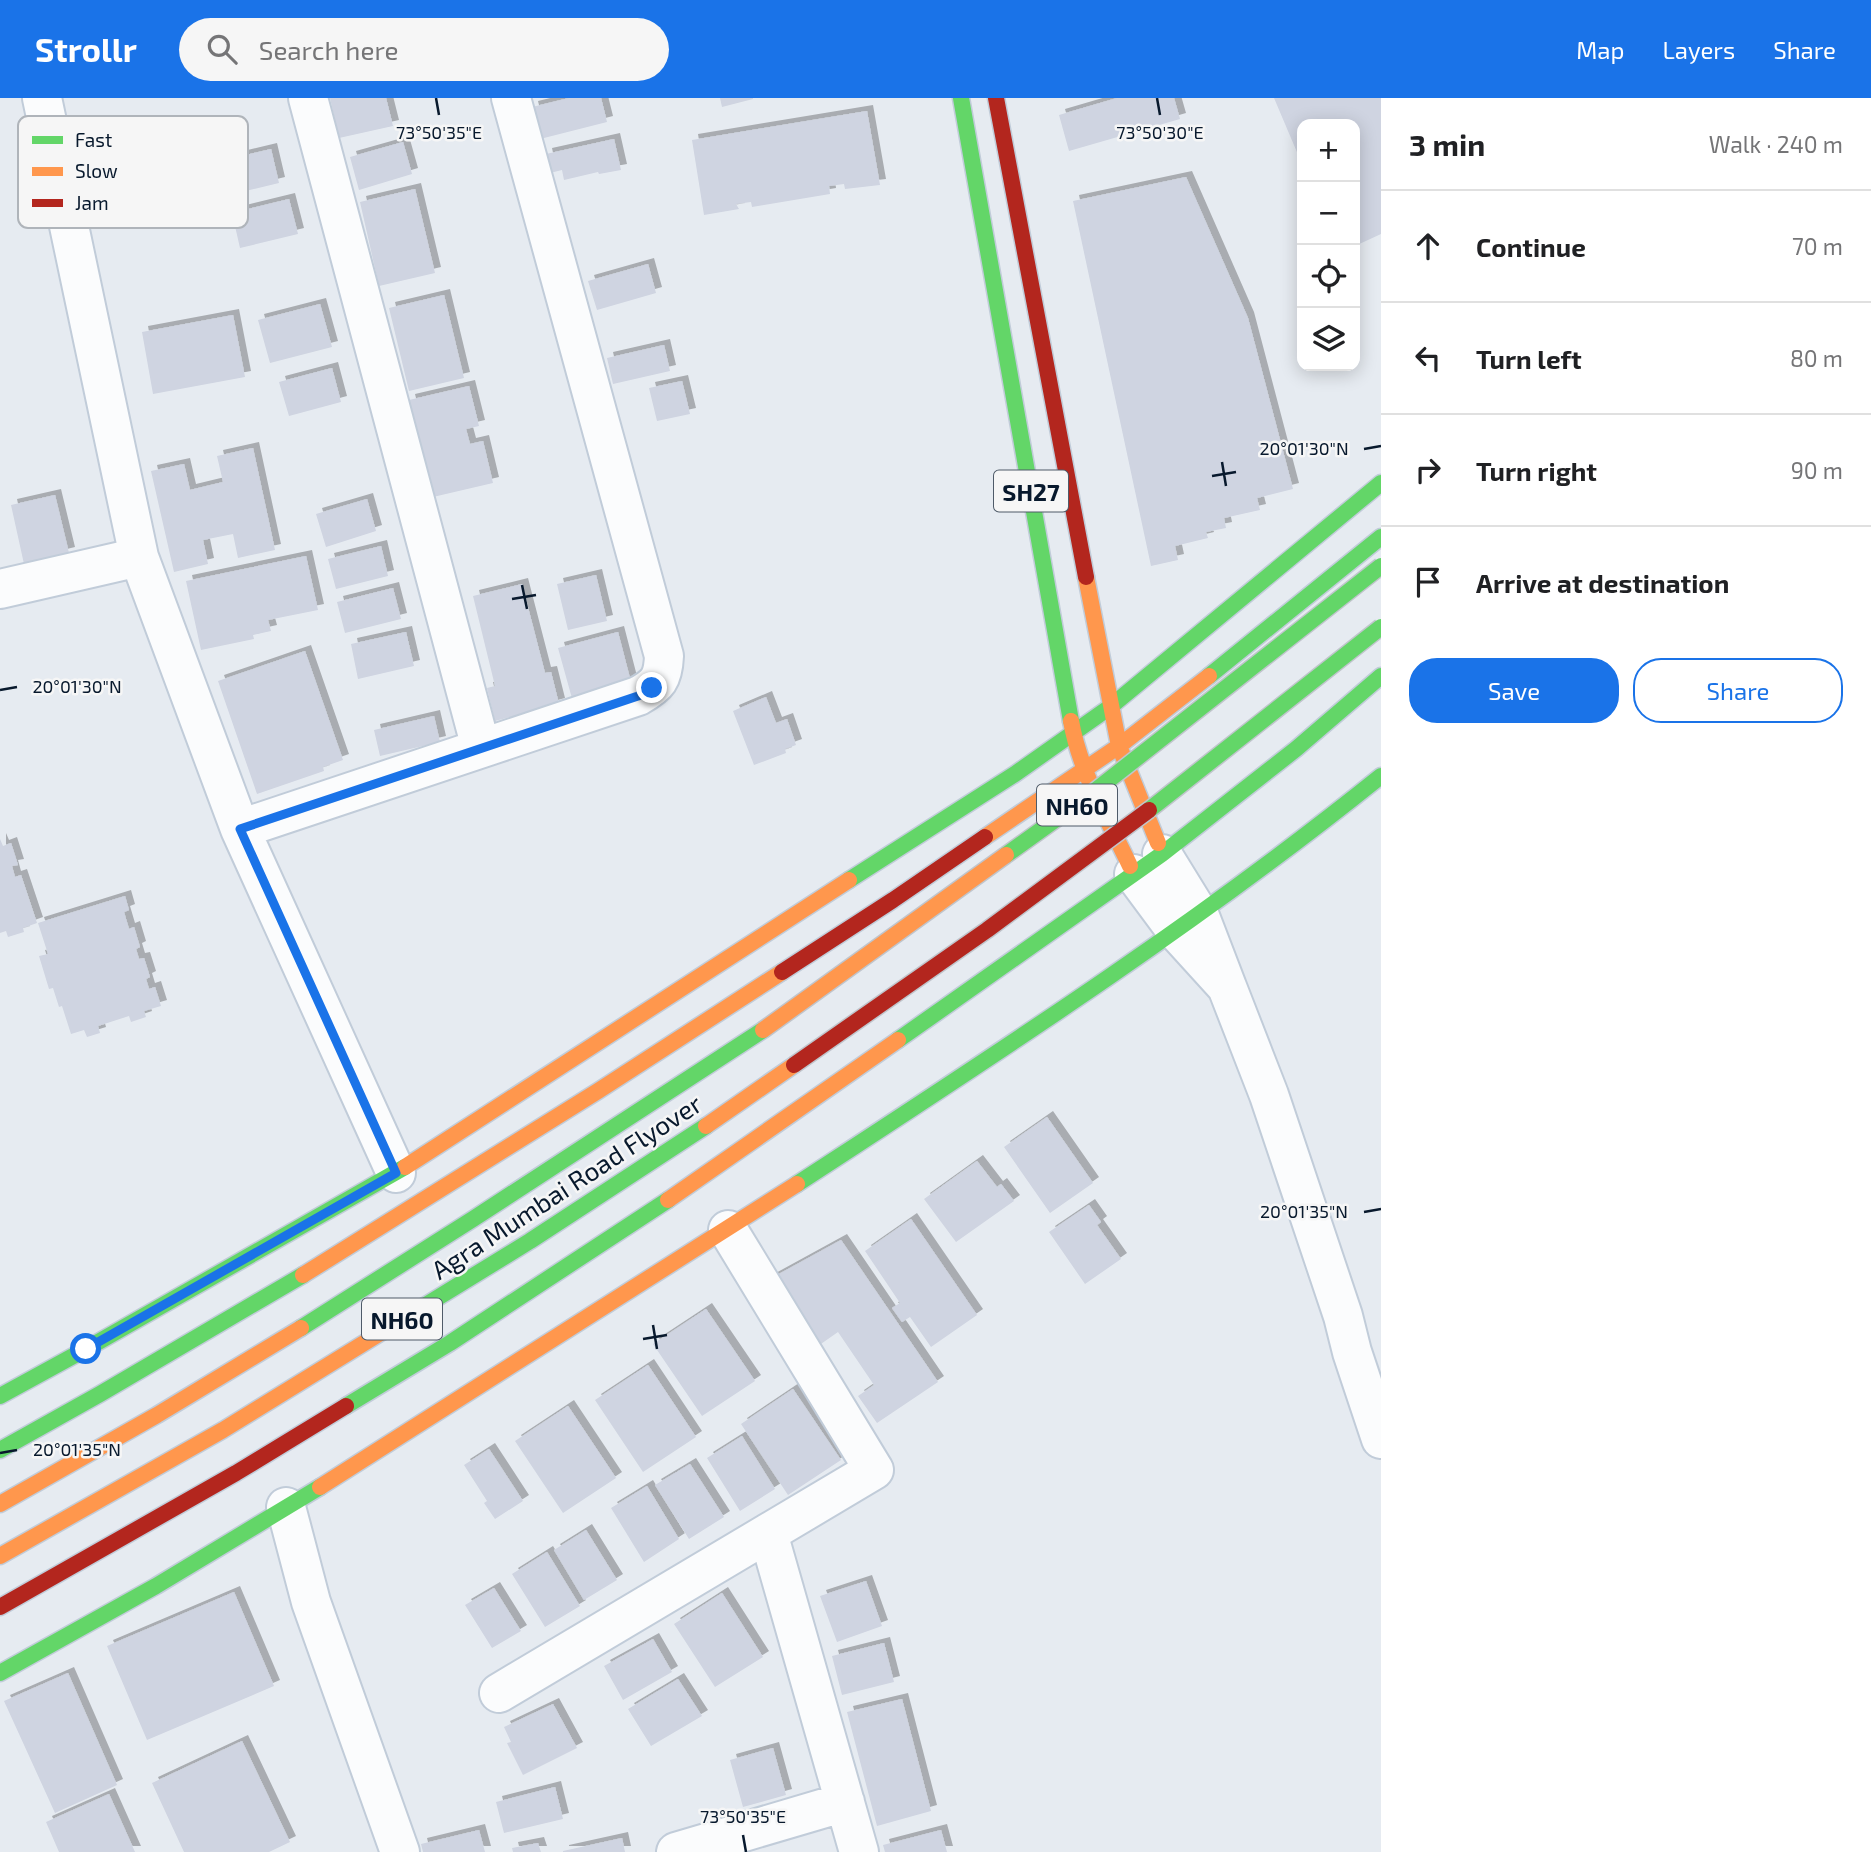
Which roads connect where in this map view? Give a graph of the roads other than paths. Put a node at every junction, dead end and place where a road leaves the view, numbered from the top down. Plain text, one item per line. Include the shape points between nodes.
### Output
1 (42, 98) edge
2 (308, 98) edge
3 (511, 98) edge
4 (961, 98) edge
5 (996, 98) edge
6 (46, 116) edge
7 (69, 228) edge
8 (1381, 483) edge
9 (1381, 537) edge
10 (139, 557) junction
11 (1381, 566) edge
12 (0, 589) edge
13 (1381, 626) edge
14 (1381, 676) edge
15 (1110, 707) junction
16 (1073, 733) junction
17 (1119, 746) junction
18 (481, 748) junction
19 (1086, 769) junction
20 (1381, 776) edge
21 (240, 829) junction
22 (1148, 864) junction
23 (1188, 923) junction
24 (396, 1173) junction
25 (728, 1230) junction
26 (0, 1396) edge
27 (1381, 1439) edge
28 (0, 1450) edge
29 (0, 1504) edge
30 (286, 1507) junction
31 (768, 1533) junction
32 (0, 1556) edge
33 (0, 1607) edge
34 (0, 1672) edge
35 (499, 1693) dead end
36 (845, 1802) junction
37 (400, 1852) edge
38 (676, 1852) edge
39 (859, 1852) edge

1 - 6 street
2 - 18 street
3 - 18 street via 664,656 659,681 638,696
4 - 16 main road, SH27
5 - 15 main road, SH27
7 - 10 street
8 - 15 main road
9 - 17 main road
10 - 12 street
10 - 21 street
11 - 29 main road, Agra Mumbai Road Flyover / NH60, bridge via 1091,794 762,1030 331,1309
13 - 32 main road, Agra Mumbai Road Flyover / NH60, bridge via 1102,846 666,1153 223,1430
14 - 22 main road
15 - 16 main road
15 - 17 main road, SH27
16 - 19 main road, SH27
16 - 24 main road
17 - 19 main road
17 - 22 main road, SH27
18 - 21 street
19 - 22 main road, SH27
19 - 28 main road via 552,1120 318,1266
20 - 23 main road
21 - 24 street
22 - 23 street
22 - 33 main road via 662,1204 450,1343 236,1473
23 - 25 main road
23 - 27 street via 1227,987 1269,1095
24 - 26 main road
25 - 30 main road
25 - 31 street via 874,1470
30 - 34 main road via 75,1633
30 - 37 street via 311,1602
31 - 35 street
31 - 36 street
36 - 38 street
36 - 39 street

